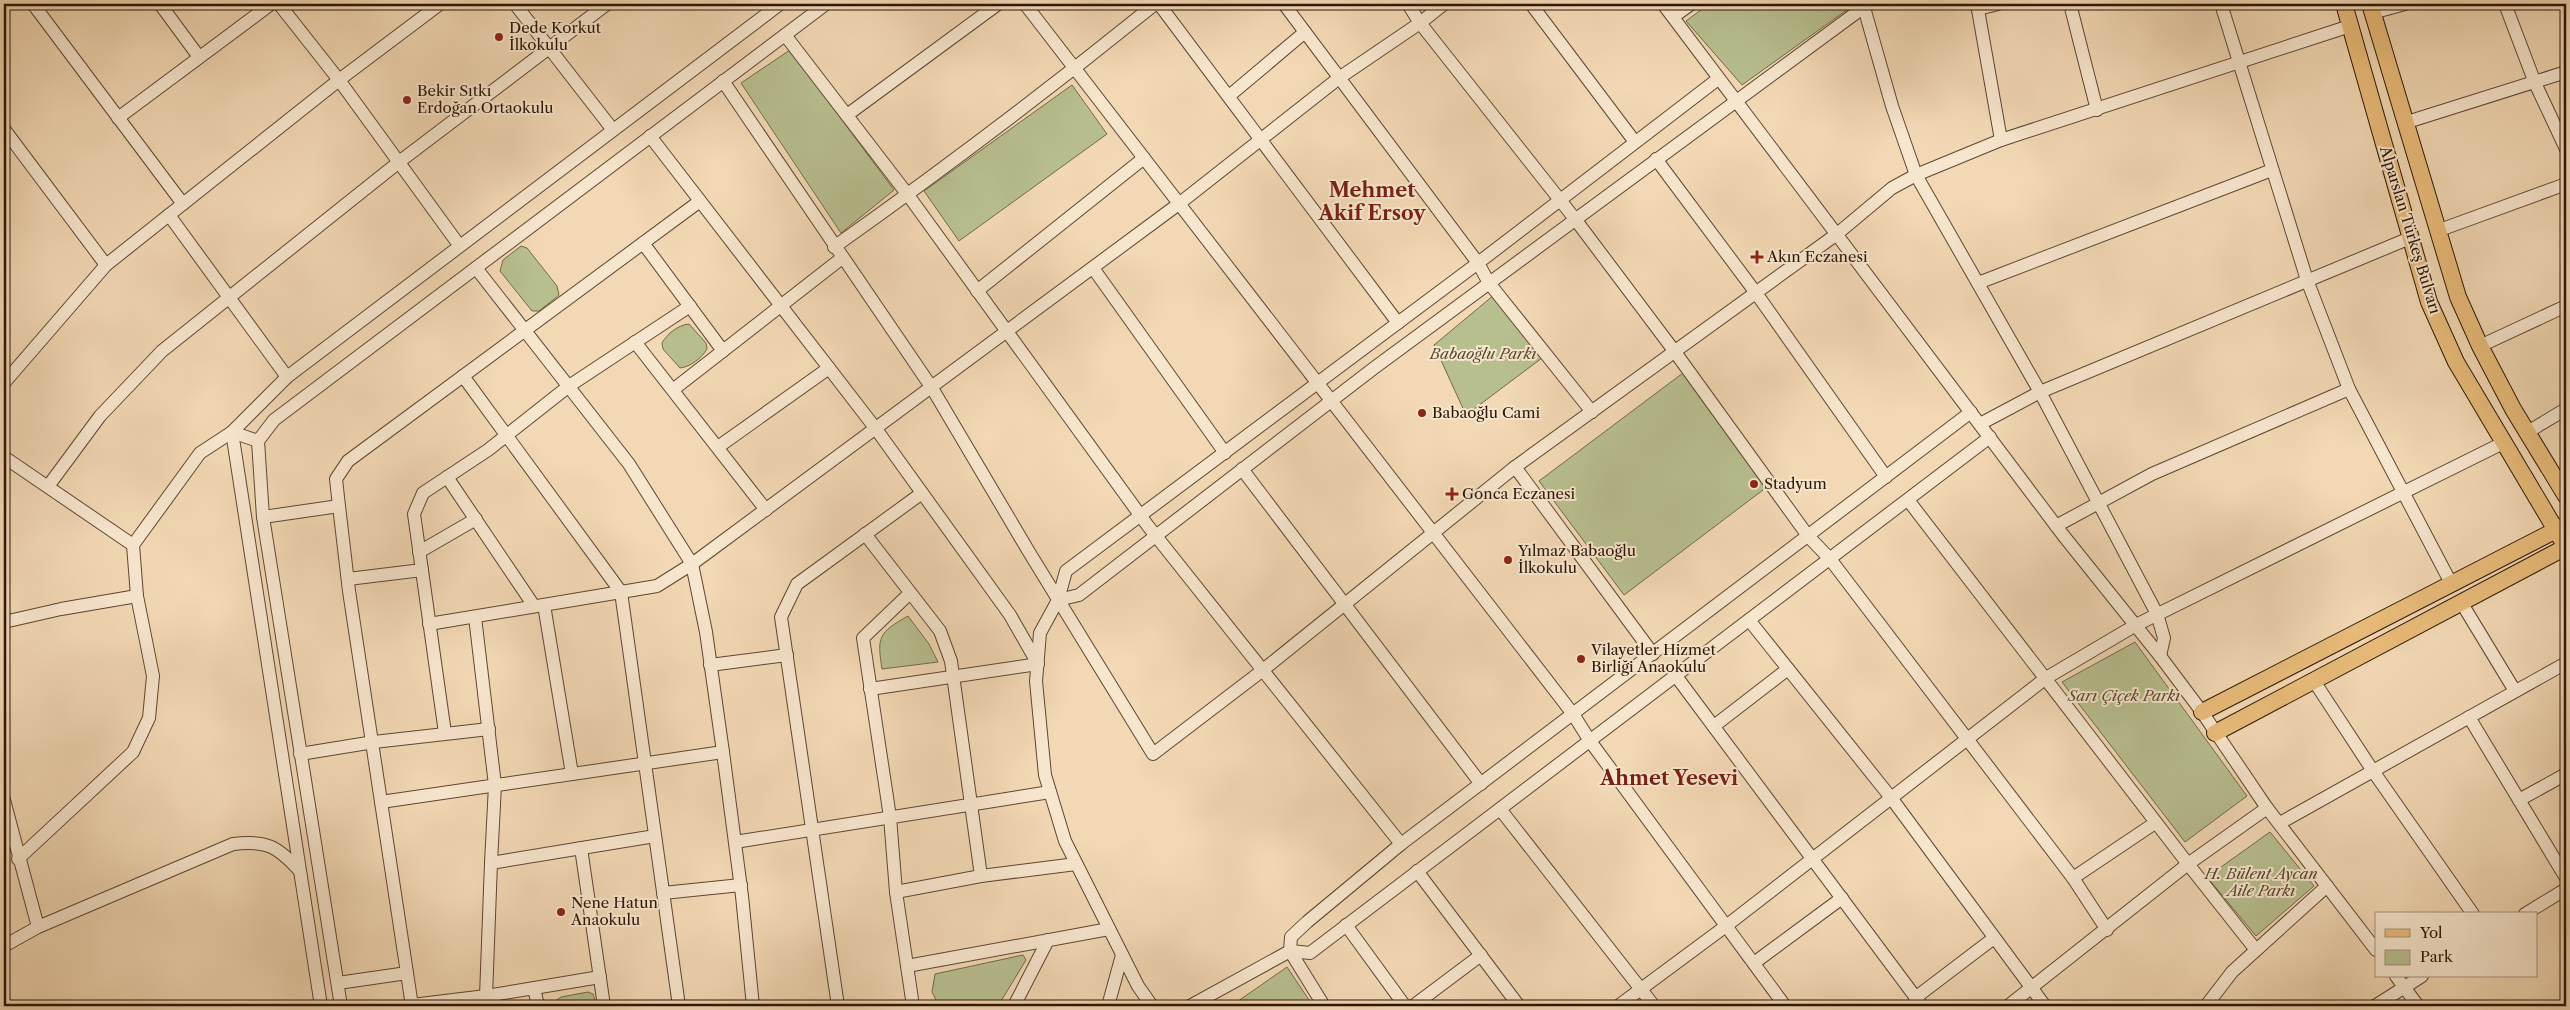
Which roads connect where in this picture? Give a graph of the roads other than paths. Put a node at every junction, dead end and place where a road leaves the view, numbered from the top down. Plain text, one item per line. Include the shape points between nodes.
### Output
1 (33, 4) edge
2 (160, 4) edge
3 (271, 4) edge
4 (279, 4) edge
5 (440, 4) edge
6 (515, 4) edge
7 (607, 4) edge
8 (826, 4) edge
9 (998, 4) edge
10 (1025, 4) edge
11 (1155, 4) edge
12 (1159, 4) edge
13 (1284, 4) edge
14 (1408, 4) edge
15 (1444, 4) edge
16 (1531, 4) edge
17 (1663, 4) edge
18 (1691, 4) edge
19 (1998, 4) edge
20 (2070, 4) edge
21 (2221, 4) edge
22 (2344, 4) edge
23 (2405, 4) edge
24 (2505, 4) edge
25 (777, 5) edge
26 (1863, 5) edge
27 (1978, 6) edge
28 (2371, 9) edge
29 (1673, 17) junction
30 (1420, 23) junction
31 (2350, 26) junction
32 (1305, 32) junction
33 (786, 34) junction
34 (548, 48) junction
35 (199, 57) junction
36 (2238, 64) junction
37 (1074, 69) junction
38 (2566, 72) edge
39 (1340, 78) junction
40 (1718, 79) junction
41 (339, 80) junction
42 (723, 81) junction
43 (2536, 83) junction
44 (1229, 96) junction
45 (1734, 102) junction
46 (2097, 110) junction
47 (847, 115) junction
48 (118, 118) junction
49 (2404, 123) junction
50 (4, 129) edge
51 (613, 130) junction
52 (650, 136) junction
53 (1261, 139) junction
54 (2001, 140) junction
55 (1635, 142) junction
56 (2566, 149) edge
57 (1144, 158) junction
58 (1656, 159) junction
59 (399, 162) junction
60 (2272, 170) junction
61 (1916, 175) junction
62 (2566, 184) edge
63 (908, 195) junction
64 (700, 200) junction
65 (1560, 200) junction
66 (1180, 203) junction
67 (183, 204) junction
68 (169, 215) junction
69 (1575, 219) junction
70 (2437, 230) junction
71 (1837, 234) junction
72 (2410, 238) junction
73 (642, 243) junction
74 (459, 245) junction
75 (834, 247) junction
76 (842, 258) junction
77 (1478, 263) junction
78 (106, 264) junction
79 (476, 268) junction
80 (1093, 268) junction
81 (2306, 280) junction
82 (1978, 282) junction
83 (1489, 283) junction
84 (977, 291) junction
85 (1756, 293) junction
86 (229, 296) junction
87 (690, 306) junction
88 (781, 306) junction
89 (2566, 306) edge
90 (1398, 323) junction
91 (525, 330) junction
92 (1007, 332) junction
93 (635, 342) junction
94 (2480, 346) junction
95 (723, 351) junction
96 (1675, 352) junction
97 (829, 368) junction
98 (462, 376) junction
99 (287, 377) junction
100 (4, 383) edge
101 (1316, 384) junction
102 (569, 386) junction
103 (932, 388) junction
104 (674, 389) junction
105 (2349, 389) junction
106 (2040, 392) junction
107 (1331, 400) junction
108 (2566, 409) edge
109 (1592, 412) junction
110 (1971, 412) junction
111 (1980, 424) junction
112 (876, 429) junction
113 (232, 432) junction
114 (2526, 433) junction
115 (506, 436) junction
116 (1990, 437) junction
117 (258, 441) junction
118 (2505, 442) junction
119 (718, 447) junction
120 (1225, 453) junction
121 (4, 457) edge
122 (1515, 467) junction
123 (1242, 469) junction
124 (447, 477) junction
125 (1886, 477) junction
126 (49, 486) junction
127 (2402, 492) junction
128 (922, 493) junction
129 (2566, 496) edge
130 (1908, 500) junction
131 (2098, 502) junction
132 (339, 506) junction
133 (766, 510) junction
134 (1140, 516) junction
135 (263, 517) junction
136 (476, 519) junction
137 (2056, 526) junction
138 (2562, 528) edge
139 (1434, 532) junction
140 (865, 534) junction
141 (1155, 536) junction
142 (1808, 536) junction
143 (133, 545) junction
144 (2566, 547) edge
145 (419, 552) junction
146 (1830, 558) junction
147 (692, 564) junction
148 (422, 570) junction
149 (348, 579) junction
150 (2452, 585) junction
151 (621, 592) junction
152 (910, 593) junction
153 (137, 596) junction
154 (1058, 600) junction
155 (2461, 602) junction
156 (1344, 605) junction
157 (539, 606) junction
158 (2157, 614) junction
159 (475, 617) junction
160 (1749, 620) junction
161 (4, 622) edge
162 (429, 624) junction
163 (2136, 625) junction
164 (787, 654) junction
165 (1653, 654) junction
166 (2160, 656) junction
167 (2566, 663) edge
168 (1038, 664) junction
169 (710, 665) junction
170 (1788, 669) junction
171 (1263, 670) junction
172 (953, 675) junction
173 (1676, 676) junction
174 (2046, 678) junction
175 (2314, 680) junction
176 (870, 689) junction
177 (2515, 691) junction
178 (2202, 712) junction
179 (1573, 714) junction
180 (2469, 717) junction
181 (1714, 726) junction
182 (489, 729) junction
183 (445, 733) junction
184 (2215, 733) junction
185 (1968, 740) junction
186 (1590, 741) junction
187 (374, 742) junction
188 (722, 752) junction
189 (300, 754) junction
190 (645, 764) junction
191 (2373, 771) junction
192 (572, 774) junction
193 (2566, 774) edge
194 (1481, 784) junction
195 (495, 785) junction
196 (1050, 792) junction
197 (1892, 798) junction
198 (4, 800) edge
199 (2520, 800) junction
200 (381, 802) junction
201 (972, 804) junction
202 (2266, 808) junction
203 (1500, 809) junction
204 (890, 817) junction
205 (2155, 823) junction
206 (2280, 824) junction
207 (812, 829) junction
208 (655, 836) junction
209 (735, 842) junction
210 (1401, 844) junction
211 (581, 848) junction
212 (18, 859) junction
213 (1814, 859) junction
214 (491, 863) junction
215 (1076, 864) junction
216 (2188, 864) junction
217 (300, 870) junction
218 (1417, 871) junction
219 (981, 876) junction
220 (2073, 878) junction
221 (2566, 878) edge
222 (741, 885) junction
223 (2328, 886) junction
224 (2566, 889) edge
225 (896, 892) junction
226 (663, 894) junction
227 (1842, 898) junction
228 (2472, 912) edge
229 (2528, 912) edge
230 (1346, 925) junction
231 (1726, 926) junction
232 (38, 927) junction
233 (1109, 929) junction
234 (2107, 930) junction
235 (1994, 938) junction
236 (1048, 940) junction
237 (4, 946) edge
238 (2375, 949) edge
239 (2256, 950) junction
240 (1290, 951) junction
241 (1122, 955) junction
242 (1480, 955) junction
243 (1754, 963) junction
244 (907, 966) junction
245 (407, 973) junction
246 (600, 977) junction
247 (2397, 978) edge
248 (2419, 978) edge
249 (338, 983) junction
250 (2404, 987) junction
251 (534, 988) junction
252 (1641, 989) junction
253 (2031, 989) junction
254 (486, 996) junction
255 (1918, 1002) edge
256 (412, 1005) edge
257 (321, 1006) edge
258 (341, 1006) edge
259 (538, 1006) edge
260 (604, 1006) edge
261 (680, 1006) edge
262 (753, 1006) edge
263 (838, 1006) edge
264 (913, 1006) edge
265 (1014, 1006) edge
266 (1108, 1006) edge
267 (1152, 1006) edge
268 (1190, 1006) edge
269 (1324, 1006) edge
270 (1405, 1006) edge
271 (1413, 1006) edge
272 (1519, 1006) edge
273 (1618, 1006) edge
274 (1654, 1006) edge
275 (1785, 1006) edge
276 (2008, 1006) edge
277 (2045, 1006) edge
278 (2206, 1006) edge
279 (2375, 1006) edge
280 (2418, 1006) edge

1 - 48 street
2 - 35 street
3 - 35 street
4 - 41 street
5 - 41 street
6 - 34 street
7 - 34 street
8 - 33 street
9 - 47 street
10 - 37 street
11 - 37 street
12 - 44 street
13 - 32 street
14 - 30 street
15 - 30 street
16 - 55 street
17 - 29 street
18 - 29 street
19 - 27 street
20 - 46 street
21 - 36 street
22 - 31 main road, Alparslan Türkeş Bulvarı
23 - 28 street
24 - 43 street
25 - 51 street
26 - 45 street
26 - 61 street
27 - 54 street
28 - 49 main road, Alparslan Türkeş Bulvarı
29 - 40 street
30 - 39 street
30 - 65 street
31 - 36 street
31 - 72 main road, Alparslan Türkeş Bulvarı
32 - 39 street
32 - 44 street
33 - 42 street
33 - 47 street
34 - 51 street
34 - 59 street
35 - 48 street
36 - 46 street
36 - 60 street
37 - 57 street
37 - 63 street
38 - 43 street
39 - 53 street
39 - 77 street
40 - 45 street
40 - 55 street
41 - 59 street
41 - 67 street
42 - 52 street
42 - 75 street
43 - 49 street
43 - 56 street
44 - 53 street
45 - 58 street
45 - 71 street
46 - 54 street
47 - 63 street
48 - 67 street
49 - 70 main road, Alparslan Türkeş Bulvarı
50 - 78 street
51 - 74 street
52 - 64 street
52 - 79 street
53 - 66 street
53 - 90 street
54 - 61 street
55 - 65 street
57 - 66 street
57 - 84 street
58 - 69 street
58 - 85 street
59 - 74 street
59 - 86 street
60 - 81 street
60 - 82 street
61 - 71 street via 1892,188
61 - 82 street
62 - 70 street
63 - 75 street
63 - 84 street
64 - 73 street
64 - 88 street
65 - 69 street
65 - 77 street
66 - 80 street
66 - 101 street
67 - 68 street
68 - 78 street
68 - 86 street
69 - 83 street
69 - 96 street
70 - 94 main road, Alparslan Türkeş Bulvarı via 2458,297
71 - 85 street
71 - 110 street
72 - 81 street
72 - 118 main road, Alparslan Türkeş Bulvarı via 2429,302 2456,362
73 - 87 street
73 - 91 street
74 - 99 street
75 - 76 street
76 - 88 street
76 - 103 street
77 - 83 street
77 - 90 street
78 - 100 street
79 - 91 street
79 - 117 street via 274,420
80 - 92 street
80 - 120 street
81 - 105 street
81 - 106 street
82 - 106 street
83 - 107 street
83 - 109 street
84 - 92 street
85 - 96 street
85 - 125 street
86 - 99 street
86 - 126 street via 162,351 100,416
87 - 93 street
87 - 95 street
88 - 95 street
88 - 97 street
89 - 94 street
90 - 101 street
91 - 98 street
91 - 102 street
92 - 103 street
92 - 134 street
93 - 102 street
93 - 104 street
94 - 114 main road, Alparslan Türkeş Bulvarı
95 - 104 street
96 - 109 street
96 - 142 street
97 - 112 street
97 - 119 street
98 - 115 street
98 - 132 street via 348,461 336,479
99 - 113 street
101 - 107 street
101 - 120 street
102 - 115 street
102 - 147 street via 629,464
103 - 112 street
103 - 154 street
104 - 119 street
105 - 127 street
105 - 131 street via 2152,474
106 - 111 street
106 - 131 street
107 - 123 street
107 - 139 street
108 - 114 street
109 - 122 street
110 - 111 street
110 - 125 street
111 - 116 street
112 - 128 street
112 - 133 street
113 - 117 street
113 - 143 street via 200,453
113 - 217 street
114 - 129 main road, Alparslan Türkeş Bulvarı
115 - 124 street
115 - 151 street
116 - 130 street
116 - 137 street
117 - 135 street
118 - 127 street
118 - 138 main road, Alparslan Türkeş Bulvarı
119 - 133 street
120 - 134 street
121 - 126 street
122 - 139 street
122 - 165 street
123 - 141 street
123 - 156 street
124 - 136 street
124 - 145 street via 423,493 414,514
125 - 142 street
126 - 143 street
127 - 150 street
127 - 158 street
128 - 140 street
128 - 168 street via 1010,615
130 - 146 street
130 - 174 street
131 - 137 street
131 - 158 street
132 - 135 street
132 - 149 street
133 - 147 street
134 - 141 street
134 - 154 street via 1066,571
135 - 189 street
136 - 145 street
136 - 157 street
137 - 163 street
138 - 144 main road, Alparslan Türkeş Bulvarı
138 - 150 main road
139 - 156 street
139 - 179 street
140 - 152 street
140 - 164 street via 796,584 781,616
141 - 154 street via 1079,595
141 - 171 street
142 - 146 street
142 - 165 street
143 - 153 street
144 - 155 main road
145 - 148 street
146 - 160 street
146 - 185 street
147 - 151 street via 657,586
147 - 169 street
148 - 149 street
148 - 162 street
149 - 187 street
150 - 178 main road
151 - 157 street
151 - 190 street
152 - 172 street via 940,631
152 - 176 street via 863,638
153 - 161 street
153 - 212 street via 153,676 148,718 133,752
154 - 168 street via 1040,633
154 - 171 street via 1153,754
155 - 175 main road
155 - 177 street
156 - 171 street
156 - 194 street
157 - 159 street
157 - 192 street
158 - 163 street
158 - 166 street via 2164,638
159 - 162 street
159 - 182 street
160 - 170 street
160 - 173 street
162 - 183 street
163 - 166 street
163 - 174 street
164 - 169 street
164 - 207 street
165 - 179 street
166 - 178 street
167 - 177 street
168 - 172 street
168 - 196 street via 1036,681 1045,775
169 - 188 street
170 - 181 street
170 - 197 street
171 - 210 street
172 - 176 street
172 - 201 street
173 - 181 street
173 - 186 street
174 - 185 street
174 - 205 street
175 - 184 main road
175 - 191 street
176 - 204 street
177 - 180 street
178 - 184 street
179 - 186 street
179 - 194 street
180 - 191 street
180 - 199 street
181 - 213 street
182 - 183 street
182 - 195 street
183 - 187 street
184 - 202 street
185 - 197 street
185 - 220 street
186 - 203 street
186 - 231 street
187 - 189 street
187 - 200 street
188 - 190 street
188 - 209 street
189 - 249 street
190 - 192 street
190 - 208 street
191 - 206 street
191 - 228 street
192 - 195 street
193 - 199 street
194 - 210 street
195 - 200 street
195 - 214 street
196 - 201 street
196 - 215 street via 1064,841
197 - 213 street
197 - 235 street
198 - 212 street
199 - 221 street
200 - 245 street
201 - 204 street
201 - 219 street
202 - 206 street
202 - 216 street
203 - 218 street
203 - 252 street
204 - 207 street
204 - 225 street
205 - 216 street
205 - 220 street
206 - 223 street
207 - 209 street
207 - 263 street
208 - 211 street
208 - 226 street
209 - 222 street
210 - 240 street via 1291,937
211 - 214 street
211 - 246 street
212 - 232 street
213 - 227 street
213 - 231 street
214 - 254 street
215 - 219 street
215 - 233 street
216 - 234 street
216 - 239 street
217 - 232 street via 282,852 269,845 252,841 233,844
217 - 257 street
218 - 230 street
218 - 242 street
219 - 225 street
220 - 234 street
222 - 226 street
222 - 262 street
223 - 238 street
223 - 239 street
224 - 229 street
225 - 244 street
226 - 261 street
227 - 243 street
227 - 255 street
230 - 240 street via 1310,953
230 - 270 street
231 - 243 street
231 - 252 street
232 - 237 street
233 - 236 street
233 - 241 street
234 - 253 street
235 - 253 street
235 - 255 street
236 - 244 street
236 - 265 street
239 - 278 street via 2232,972
240 - 268 street
240 - 269 street
241 - 266 street
241 - 267 street
242 - 271 street
242 - 272 street
243 - 275 street
244 - 264 street
245 - 249 street
245 - 256 street
246 - 251 street
246 - 260 street
247 - 250 street
248 - 250 street
249 - 258 street
250 - 279 street
250 - 280 street
251 - 254 street
251 - 259 street
252 - 273 street
252 - 274 street
253 - 276 street
253 - 277 street
254 - 256 street

